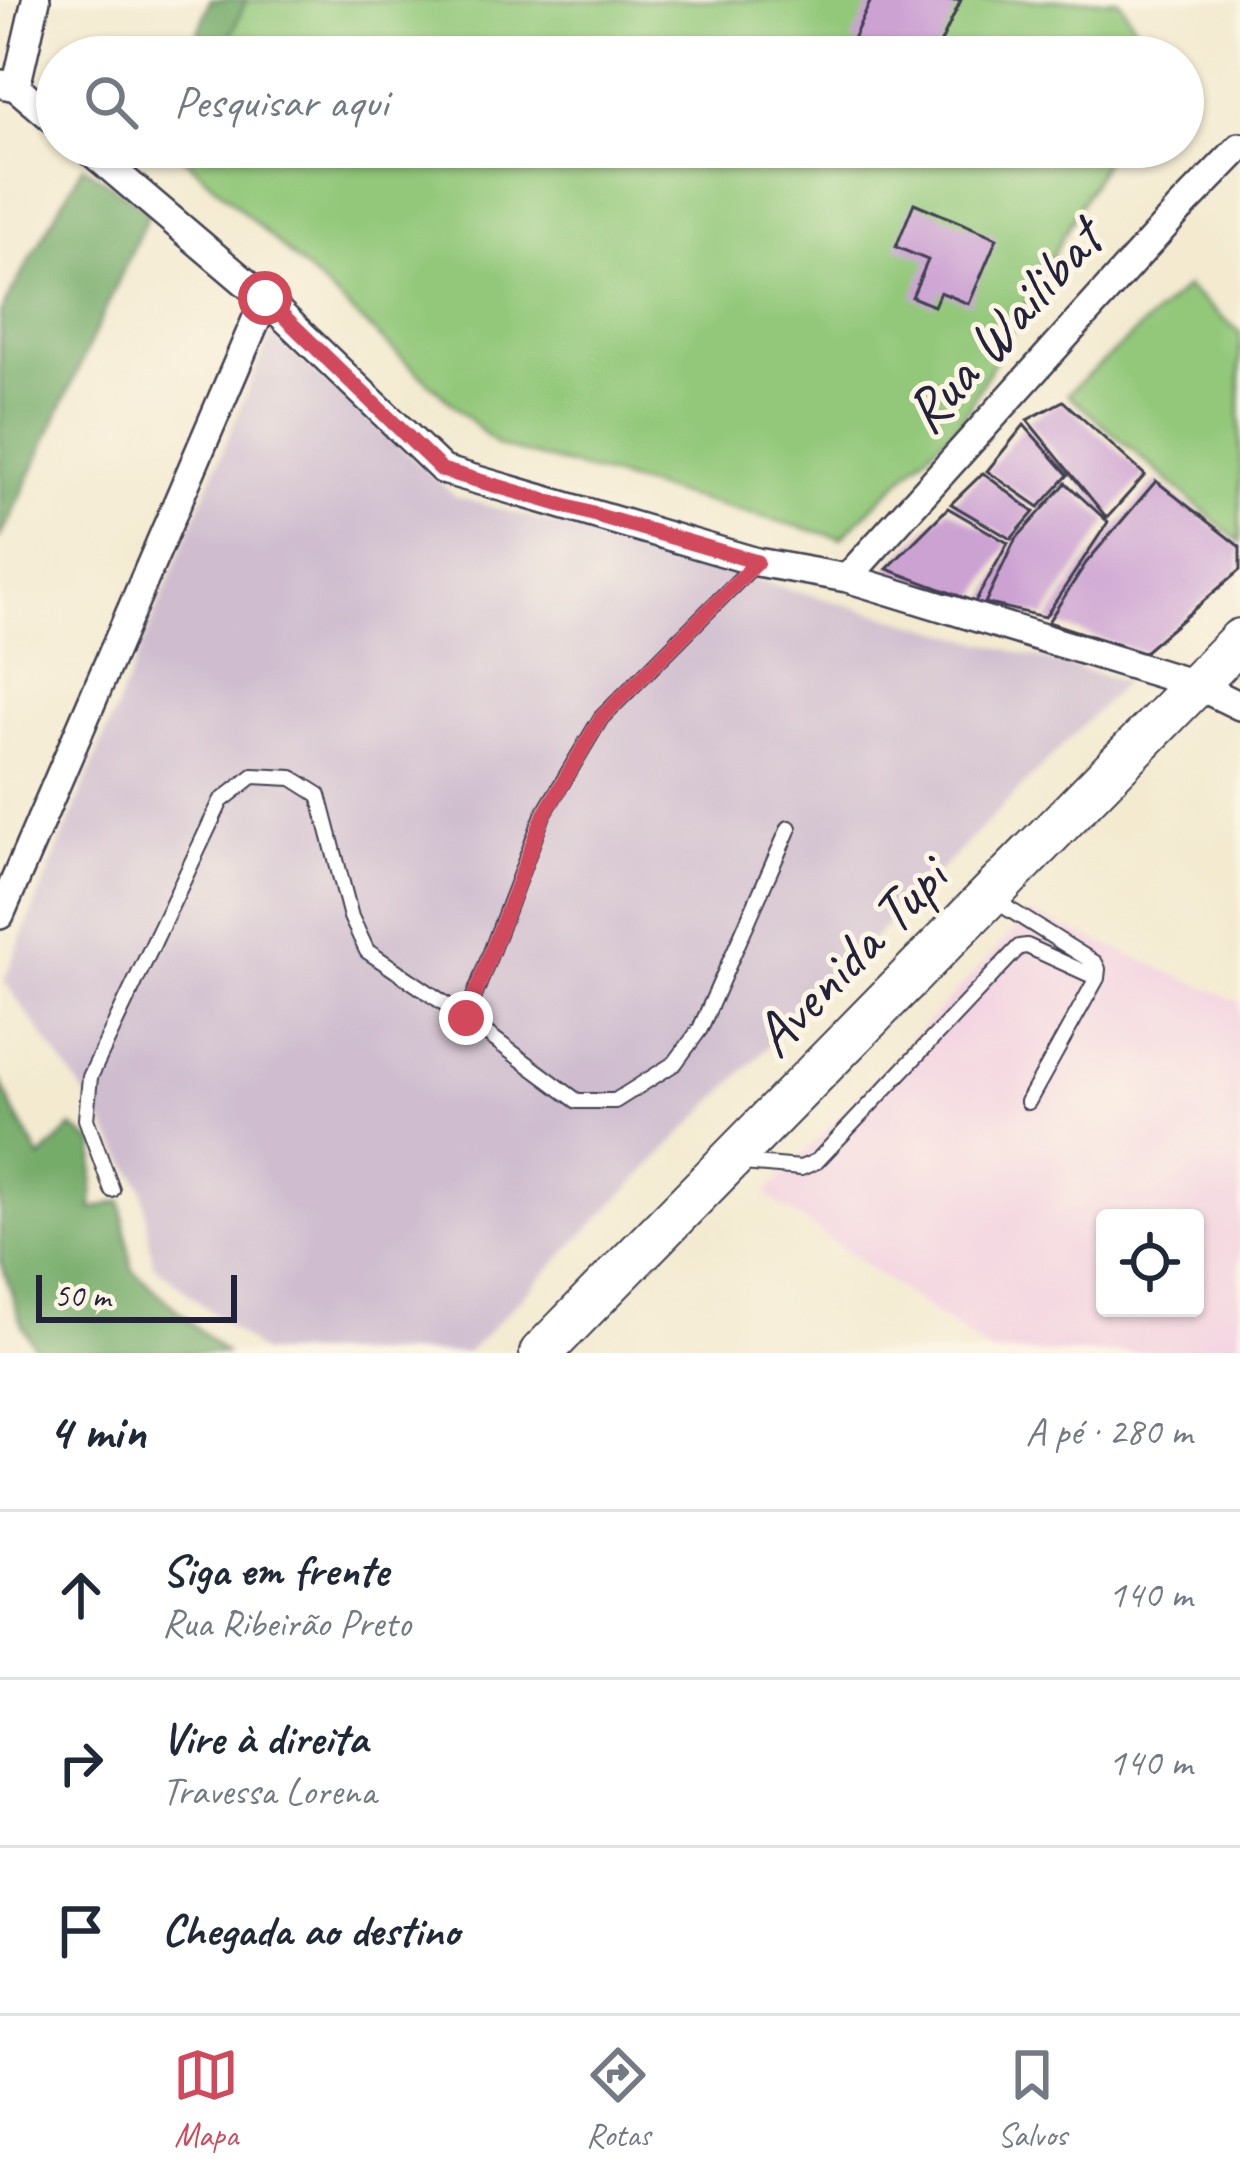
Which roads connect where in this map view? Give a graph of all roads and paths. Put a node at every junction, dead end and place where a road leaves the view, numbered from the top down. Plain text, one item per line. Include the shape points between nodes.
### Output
1 (36, 0) edge
2 (8, 86) edge
3 (36, 107) edge
4 (1240, 147) edge
5 (111, 168) edge
6 (265, 298) junction
7 (757, 562) junction
8 (847, 578) junction
9 (1240, 640) edge
10 (1197, 685) junction
11 (1240, 706) edge
12 (789, 828) dead end
13 (989, 898) junction
14 (0, 914) edge
15 (1097, 978) junction
16 (466, 1018) junction
17 (1028, 1102) dead end
18 (731, 1162) junction
19 (112, 1190) dead end
20 (542, 1353) edge

1 - 2 street
2 - 3 street
4 - 8 street, Rua Wailibat
5 - 6 street
6 - 7 street via 442,470
6 - 14 street
7 - 8 street
7 - 16 lane via 601,718 544,815
8 - 10 street
9 - 10 main road, Avenida Tupi
10 - 11 street
10 - 13 main road, Avenida Tupi
12 - 16 lane via 700,1029 675,1063 615,1100 577,1101
13 - 15 lane via 1096,963
13 - 18 main road, Avenida Tupi
15 - 17 lane
15 - 18 lane via 1019,947 818,1161 801,1168
16 - 19 lane via 367,951 319,795 292,778 253,776 221,801 90,1077 86,1119
18 - 20 main road, Avenida Tupi

